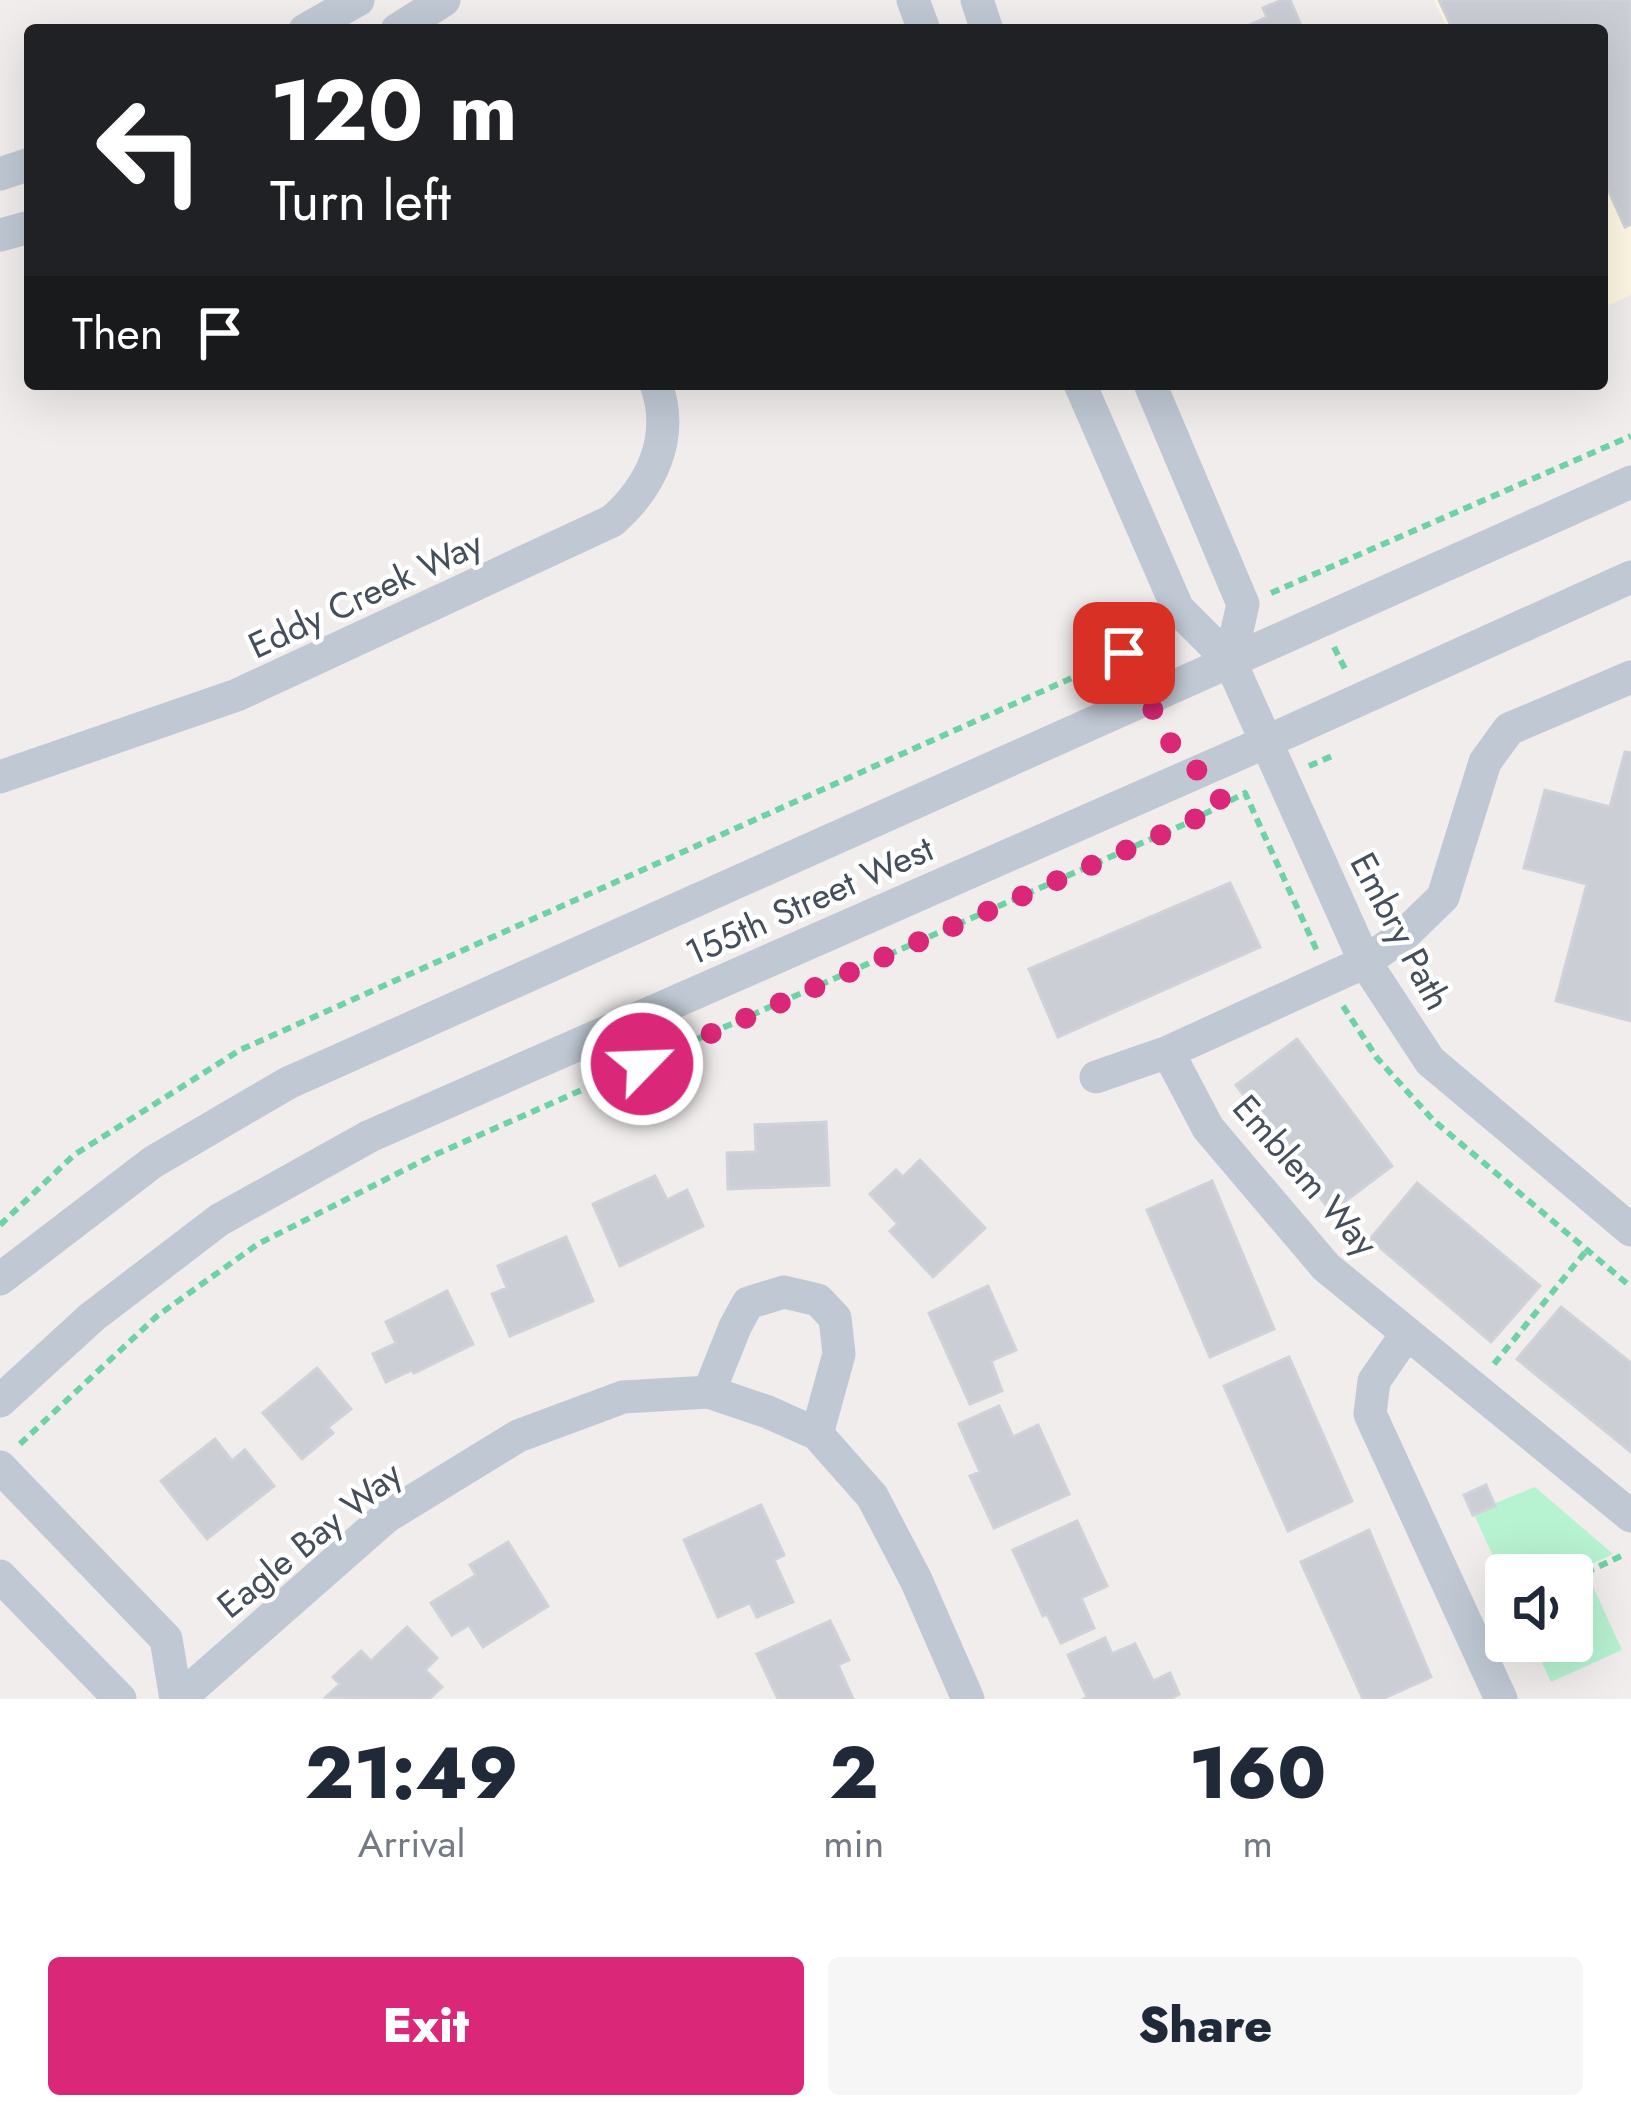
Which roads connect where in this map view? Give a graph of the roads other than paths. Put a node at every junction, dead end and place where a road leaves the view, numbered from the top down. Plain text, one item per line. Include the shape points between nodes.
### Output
1 (358, 0) edge
2 (444, 0) edge
3 (308, 21) edge
4 (406, 24) edge
5 (657, 390) edge
6 (1083, 390) edge
7 (1153, 390) edge
8 (1631, 482) edge
9 (1631, 577) edge
10 (1230, 661) junction
11 (1631, 677) edge
12 (1266, 742) junction
13 (0, 777) edge
14 (1365, 962) junction
15 (1168, 1052) junction
16 (1096, 1077) dead end
17 (1625, 1214) edge
18 (0, 1279) edge
19 (1407, 1333) junction
20 (709, 1393) junction
21 (0, 1401) edge
22 (817, 1434) junction
23 (6, 1458) edge
24 (1631, 1516) edge
25 (0, 1576) edge
26 (120, 1699) edge
27 (177, 1699) edge
28 (968, 1699) edge
29 (1502, 1699) edge

1 - 3 street
2 - 4 street
5 - 13 street, Eddy Creek Way via 658,454 641,492 612,521 237,695
6 - 10 street, Embry Path via 1178,609
7 - 10 street via 1243,604
8 - 10 street, 155th Street West
9 - 12 street, 155th Street West
10 - 12 street, Embry Path
10 - 18 street, 155th Street West via 288,1083 153,1162
11 - 14 street via 1509,729 1485,762 1443,897
12 - 14 street, Embry Path
12 - 21 street, 155th Street West via 370,1136 219,1220 92,1317
14 - 15 street
14 - 17 street, Embry Path via 1430,1061
15 - 16 street
15 - 19 street, Emblem Way via 1208,1128 1327,1267
19 - 24 street, Emblem Way
19 - 29 street via 1374,1381 1370,1414
20 - 22 street, Eagle Bay Way
20 - 22 street via 748,1304 784,1292 818,1300 835,1318 839,1354
20 - 27 street, Eagle Bay Way via 623,1397 518,1436 386,1517
22 - 28 street, Eagle Bay Way via 872,1496
23 - 27 street via 166,1639
25 - 26 street

